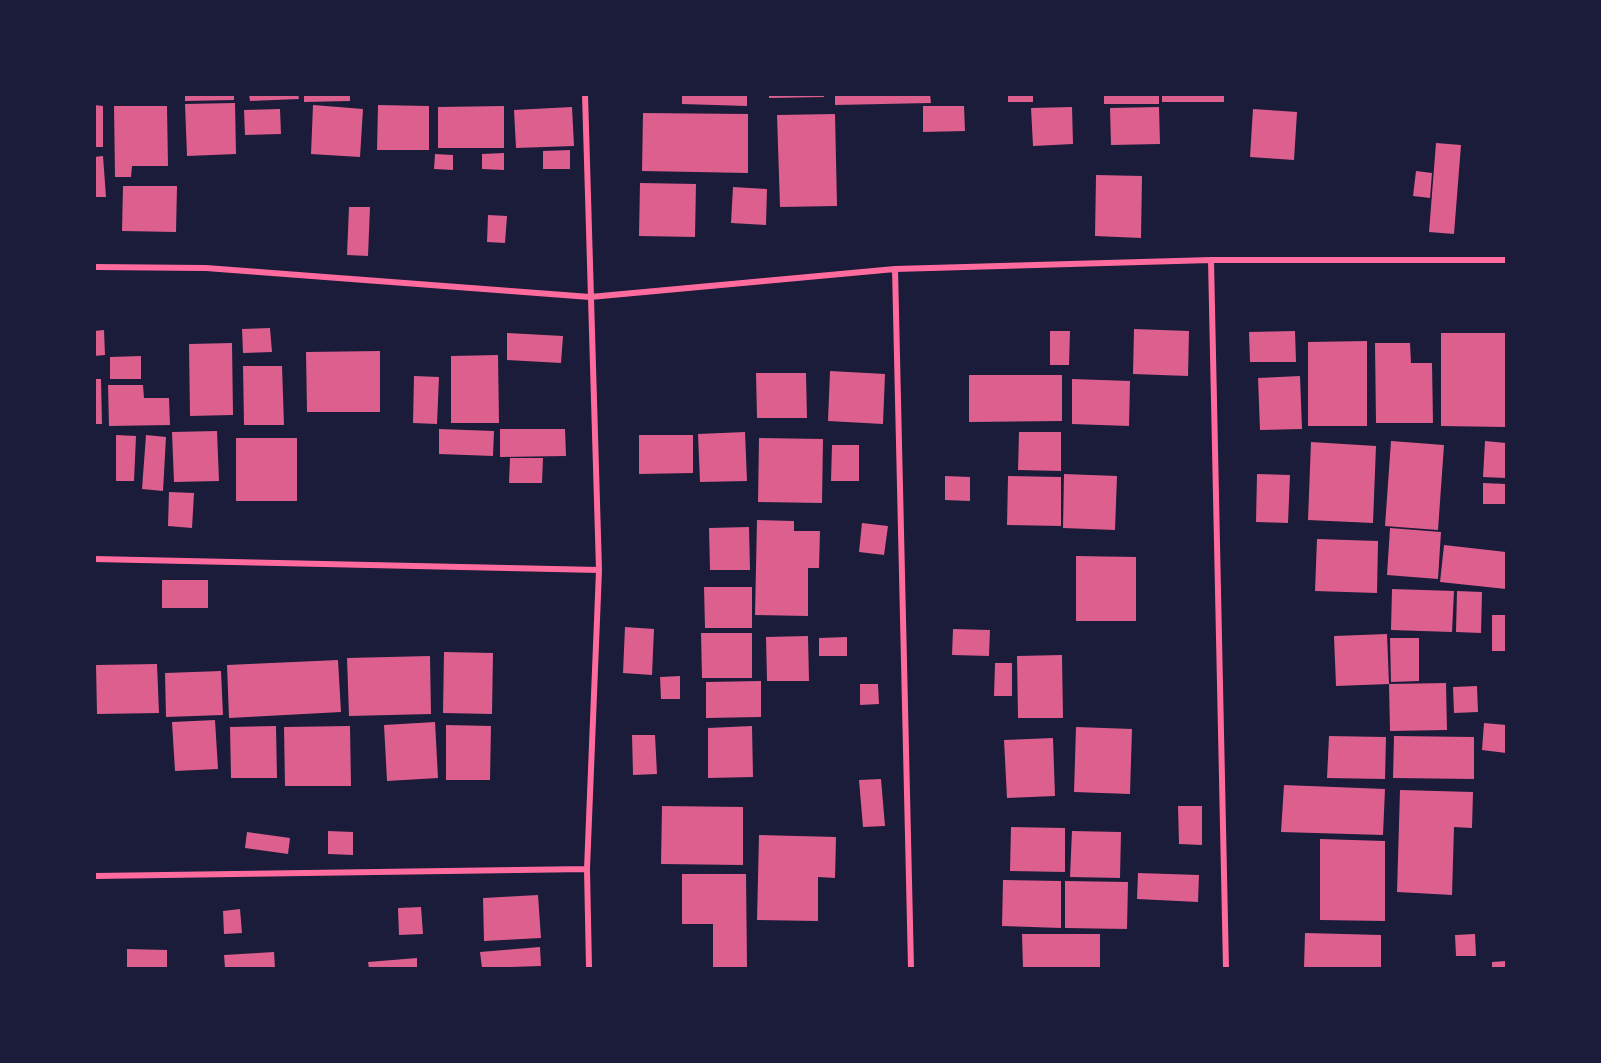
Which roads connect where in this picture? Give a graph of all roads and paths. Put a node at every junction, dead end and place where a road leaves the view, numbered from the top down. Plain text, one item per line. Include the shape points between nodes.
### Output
1 (585, 94) edge
2 (1210, 260) junction
3 (1506, 260) edge
4 (94, 267) edge
5 (895, 270) junction
6 (590, 297) junction
7 (94, 559) edge
8 (598, 570) junction
9 (587, 869) junction
10 (94, 876) edge
11 (589, 969) edge
12 (911, 969) edge
13 (1226, 969) edge

1 - 6 street
2 - 3 street
2 - 5 street
2 - 13 street
4 - 6 street via 206,268
5 - 6 street
5 - 12 street
6 - 8 street
7 - 8 street
8 - 9 street
9 - 10 street
9 - 11 street

